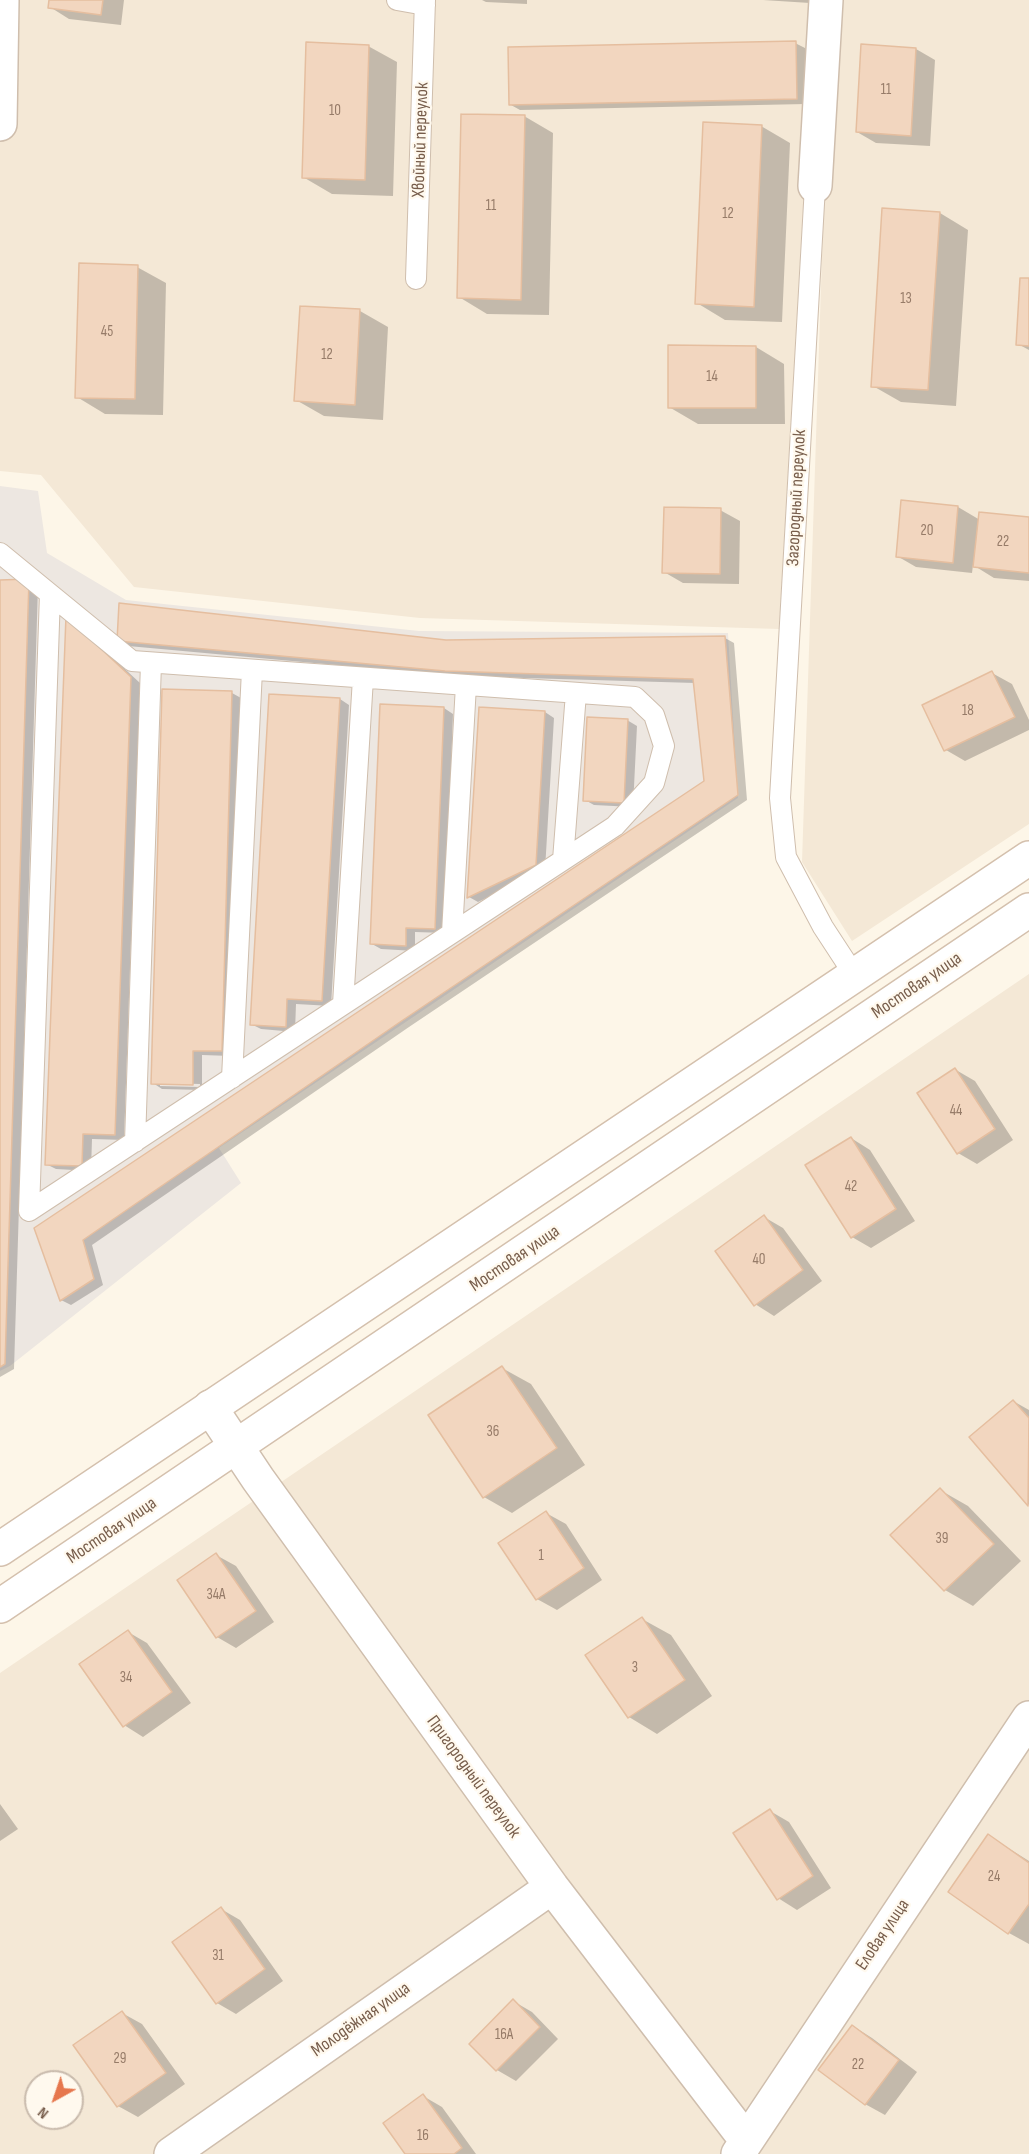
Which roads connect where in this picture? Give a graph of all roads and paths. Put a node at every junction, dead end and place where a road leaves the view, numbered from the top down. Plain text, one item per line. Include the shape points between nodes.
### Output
1 (2, 0) edge
2 (397, 0) edge
3 (826, 0) edge
4 (425, 3) edge
5 (0, 124) edge
6 (0, 139) edge
7 (815, 186) joint
8 (416, 279) dead end
9 (0, 553) edge
10 (50, 594) junction
11 (151, 663) junction
12 (252, 670) junction
13 (363, 678) junction
14 (466, 686) junction
15 (576, 693) junction
16 (1029, 858) edge
17 (563, 860) junction
18 (1029, 910) edge
19 (452, 933) junction
20 (855, 976) junction
21 (343, 1004) junction
22 (232, 1078) junction
23 (135, 1142) junction
24 (210, 1407) junction
25 (237, 1447) junction
26 (0, 1549) edge
27 (0, 1606) edge
28 (1029, 1718) edge
29 (552, 1887) junction
30 (742, 2147) edge
31 (171, 2154) edge

1 - 5 main road
2 - 4 lane
3 - 7 main road, Загородный переулок
4 - 8 lane, Хвойный переулок
5 - 6 lane
7 - 20 lane, Загородный переулок via 780,798 786,857 823,927
9 - 10 lane
10 - 11 lane via 132,661
10 - 23 lane via 29,1211
11 - 12 lane
11 - 23 lane
12 - 13 lane
12 - 22 lane
13 - 14 lane
13 - 21 lane
14 - 15 lane
14 - 19 lane
15 - 17 lane
15 - 17 lane via 635,697 654,715 664,746 654,783 615,826
16 - 20 main road
17 - 19 lane
18 - 25 main road, Мостовая улица
19 - 21 lane
20 - 24 main road
21 - 22 lane
22 - 23 lane
24 - 25 main road, Пригородный переулок
24 - 26 main road
25 - 27 main road, Мостовая улица
25 - 29 main road, Пригородный переулок
28 - 30 main road, Еловая улица
29 - 30 main road, Пригородный переулок
29 - 31 main road, Молодёжная улица

